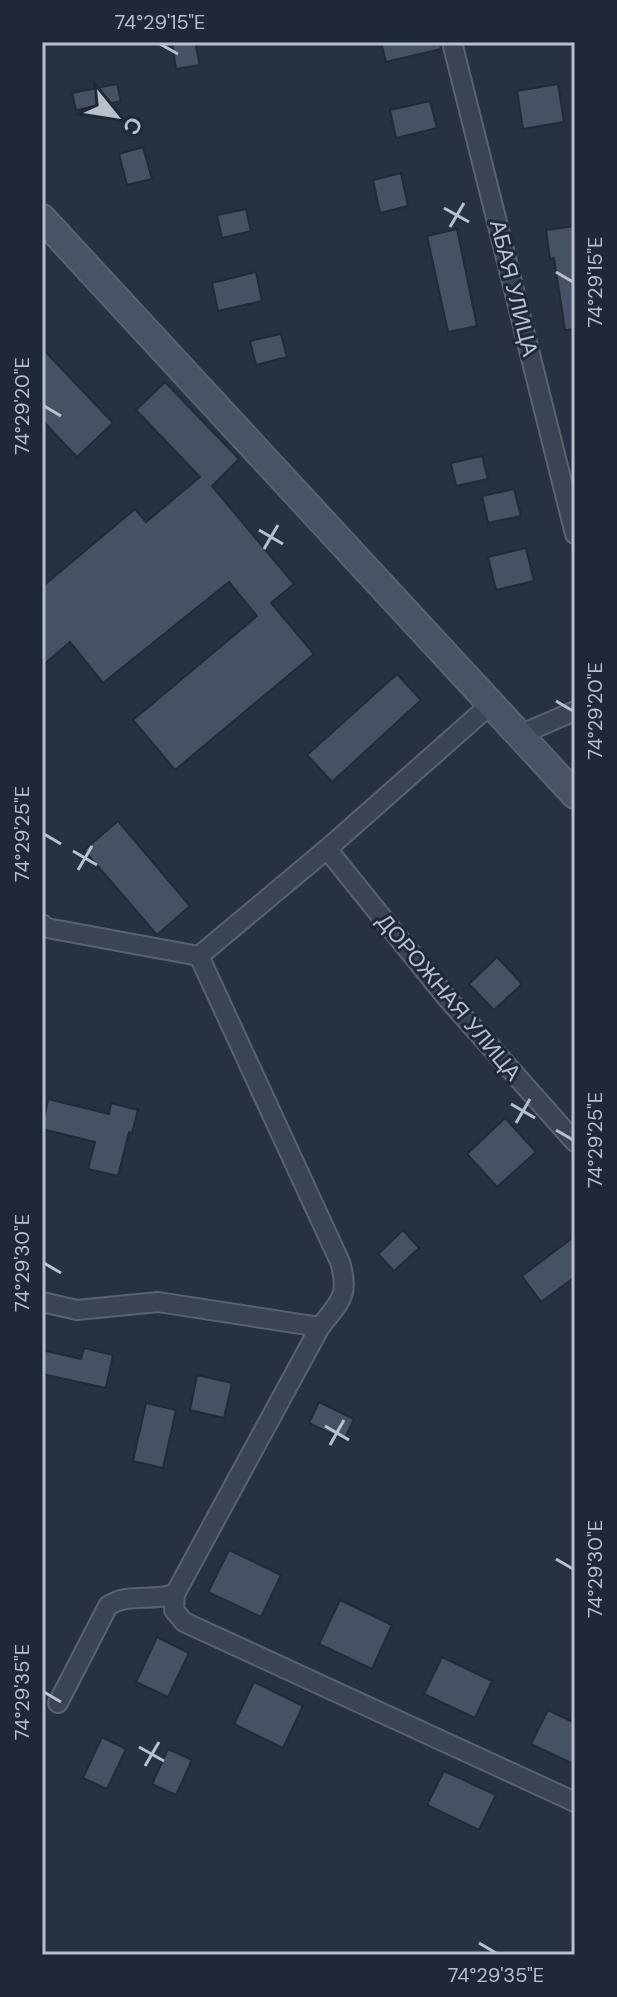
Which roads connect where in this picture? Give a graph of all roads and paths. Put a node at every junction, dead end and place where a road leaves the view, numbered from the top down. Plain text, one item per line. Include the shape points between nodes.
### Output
1 (452, 42) edge
2 (42, 218) edge
3 (575, 534) edge
4 (490, 705) junction
5 (575, 711) edge
6 (519, 735) junction
7 (575, 795) edge
8 (327, 849) junction
9 (42, 924) edge
10 (199, 956) junction
11 (575, 1142) edge
12 (42, 1302) edge
13 (320, 1327) junction
14 (175, 1594) junction
15 (58, 1703) dead end
16 (575, 1802) edge

1 - 3 street, АБАЯ УЛИЦА
2 - 4 street
4 - 6 street
4 - 8 street
5 - 6 street
6 - 7 street
8 - 10 street
8 - 11 street, ДОРОЖНАЯ УЛИЦА via 447,998
9 - 10 street
10 - 13 street via 340,1262 346,1282 340,1302
12 - 13 street via 77,1310 158,1302
13 - 14 street
14 - 15 street via 119,1599 108,1606
14 - 16 street via 174,1610 184,1622

